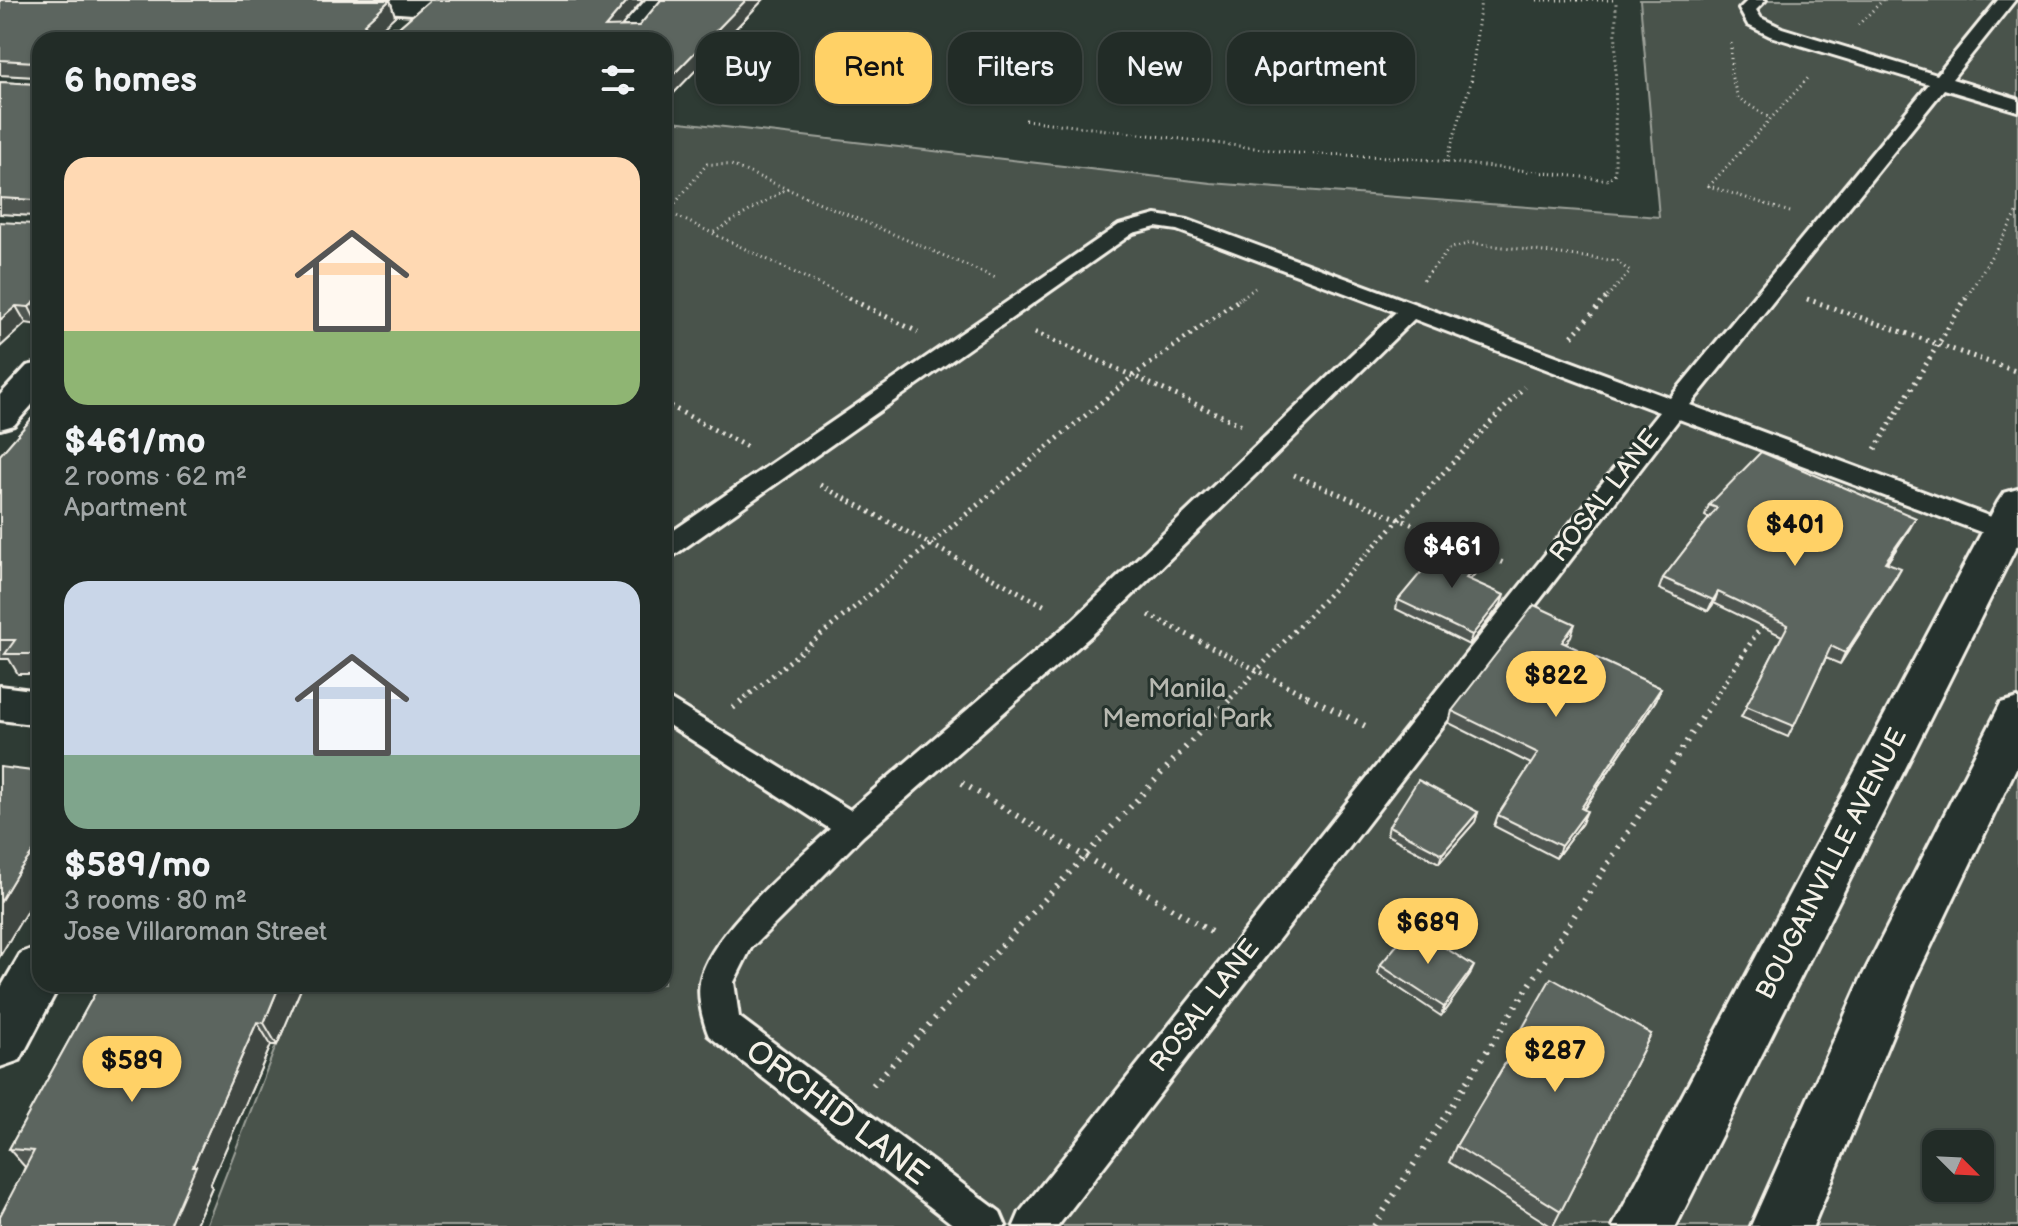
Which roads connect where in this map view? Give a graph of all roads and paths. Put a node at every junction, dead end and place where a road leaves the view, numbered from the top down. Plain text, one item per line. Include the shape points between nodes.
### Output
1 (330, 0) edge
2 (661, 0) edge
3 (1481, 0) edge
4 (1537, 0) edge
5 (1615, 0) edge
6 (1758, 0) edge
7 (1883, 0) edge
8 (2007, 0) edge
9 (431, 3) edge
10 (1754, 21) junction
11 (396, 32) edge
12 (631, 32) edge
13 (1833, 51) junction
14 (1938, 81) junction
15 (2018, 105) edge
16 (1771, 119) junction
17 (1025, 120) dead end
18 (1446, 162) junction
19 (788, 188) junction
20 (672, 207) edge
21 (2018, 212) edge
22 (672, 214) edge
23 (1823, 223) junction
24 (713, 232) junction
25 (1287, 264) junction
26 (1771, 287) junction
27 (1030, 293) junction
28 (1411, 310) junction
29 (998, 316) junction
30 (1940, 345) junction
31 (952, 348) junction
32 (1549, 362) junction
33 (2018, 372) edge
34 (1133, 376) junction
35 (32, 382) edge
36 (672, 407) edge
37 (1674, 409) junction
38 (3, 411) edge
39 (1269, 451) junction
40 (785, 467) junction
41 (1857, 477) junction
42 (1397, 519) junction
43 (2013, 524) edge
44 (928, 544) junction
45 (672, 545) edge
46 (1540, 578) junction
47 (1114, 597) junction
48 (1771, 611) edge
49 (1084, 626) junction
50 (1260, 672) junction
51 (0, 703) edge
52 (32, 707) edge
53 (672, 713) edge
54 (2018, 715) edge
55 (702, 734) junction
56 (1408, 747) junction
57 (926, 762) junction
58 (852, 827) junction
59 (1086, 857) junction
60 (1246, 953) junction
61 (32, 984) edge
62 (0, 1042) edge
63 (843, 1118) junction
64 (986, 1226) edge
65 (1034, 1226) edge
66 (1374, 1226) edge
67 (1644, 1226) edge
68 (1782, 1226) edge

1 - 9 street
2 - 12 street
3 - 18 path via 1465,113
4 - 5 path
5 - 18 path via 1612,178
6 - 10 lane via 1747,9
7 - 13 path
8 - 14 lane, ROSAL LANE
9 - 11 street
10 - 13 lane
10 - 16 path via 1731,37 1731,75 1738,98
13 - 14 lane
13 - 16 path
14 - 15 lane
14 - 23 lane, ROSAL LANE
16 - 23 path via 1709,186
17 - 18 path via 1296,153
19 - 20 path via 731,165 707,164
19 - 24 path
19 - 27 path
21 - 30 path
22 - 24 path
23 - 26 lane, ROSAL LANE
24 - 31 path
25 - 27 lane via 1181,224 1156,221 1126,229
25 - 28 lane
25 - 34 path
26 - 30 path
26 - 37 lane, ROSAL LANE
27 - 29 lane
28 - 32 lane
28 - 32 path via 1413,292 1449,249 1471,243 1617,261 1630,272
28 - 39 lane
29 - 31 lane
29 - 34 path
30 - 33 path
30 - 41 path
31 - 40 lane
32 - 37 lane
32 - 42 path
34 - 39 path
34 - 44 path
35 - 38 street
36 - 40 path
37 - 41 lane
37 - 46 lane, ROSAL LANE
39 - 42 path
39 - 47 lane
40 - 44 path
40 - 45 lane
41 - 43 lane
42 - 46 path
42 - 50 path
43 - 67 street, BOUGAINVILLE AVENUE
44 - 49 path
44 - 55 path
46 - 56 lane, ROSAL LANE
47 - 49 lane
47 - 50 path
48 - 66 path
49 - 57 lane
50 - 56 path
50 - 59 path
51 - 52 street
53 - 55 lane
54 - 68 street via 1889,977
55 - 58 lane
56 - 60 lane, ROSAL LANE
57 - 58 lane
57 - 59 path
58 - 63 lane, ORCHID LANE via 739,938 717,982 722,1025
59 - 60 path
59 - 63 path
60 - 65 lane, ROSAL LANE
61 - 62 street
63 - 64 lane, ORCHID LANE

